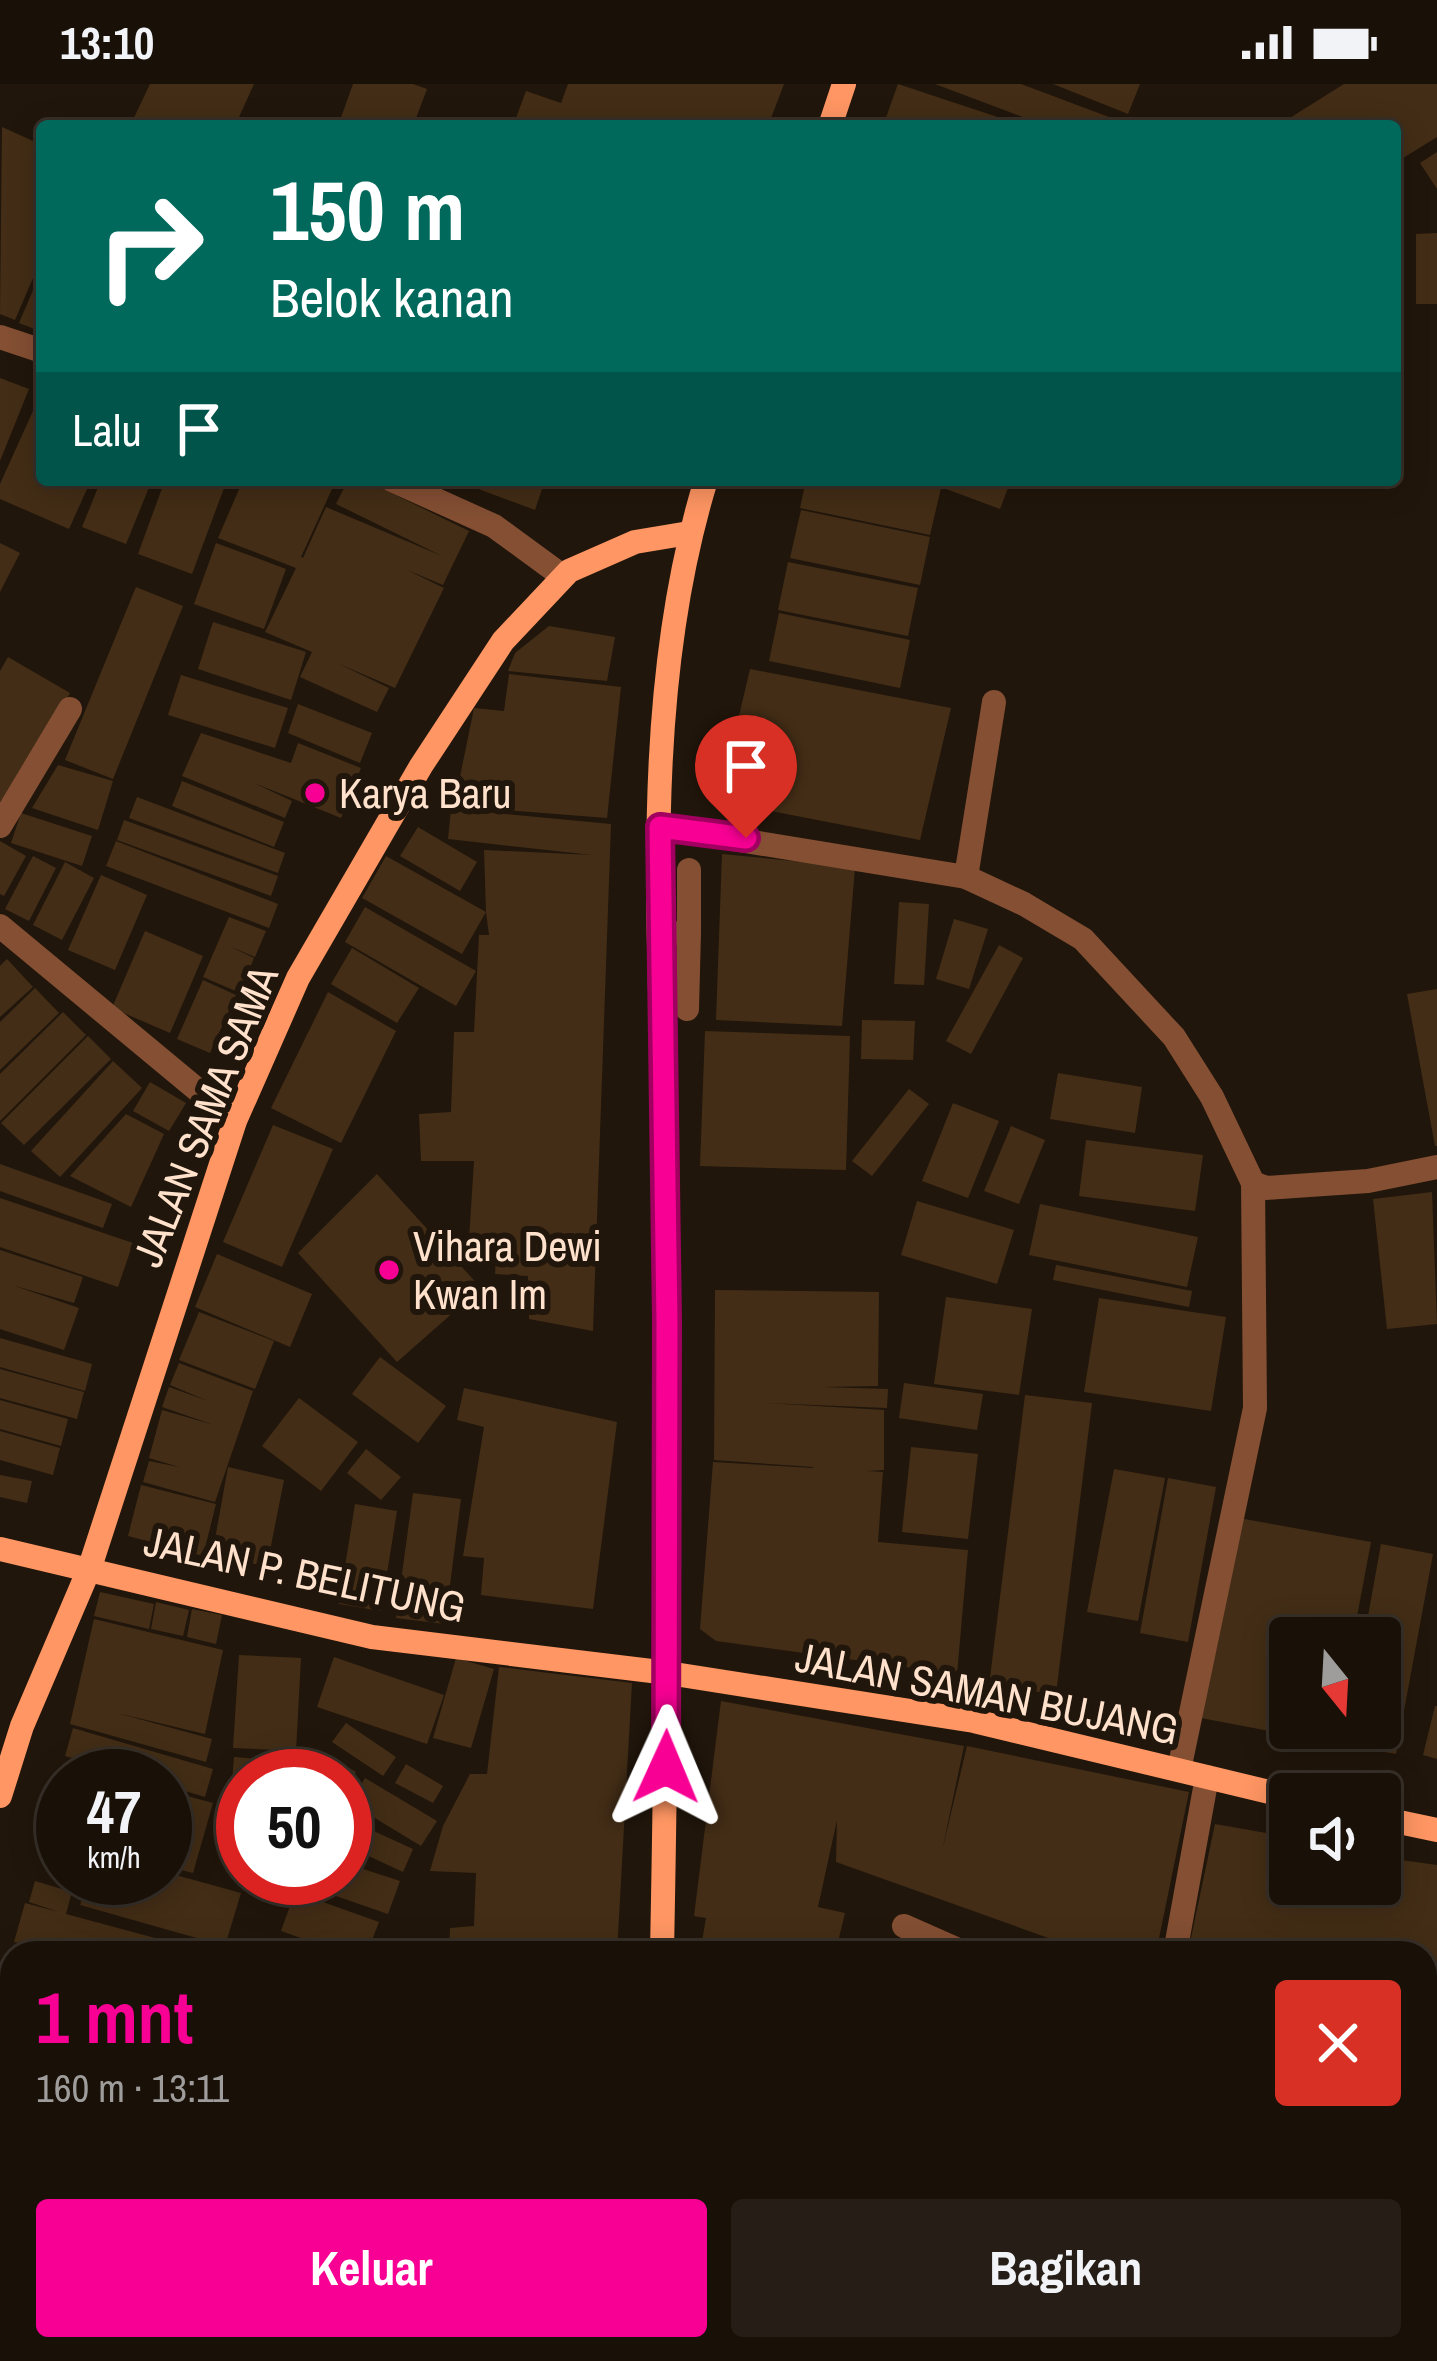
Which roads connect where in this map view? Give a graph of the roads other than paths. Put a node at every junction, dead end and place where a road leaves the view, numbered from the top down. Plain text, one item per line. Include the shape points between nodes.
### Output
1 (844, 84) edge
2 (832, 120) edge
3 (0, 337) edge
4 (36, 349) edge
5 (405, 486) edge
6 (704, 486) edge
7 (689, 533) junction
8 (561, 575) junction
9 (994, 701) dead end
10 (70, 709) dead end
11 (0, 826) edge
12 (660, 827) junction
13 (689, 870) dead end
14 (966, 877) junction
15 (0, 926) edge
16 (689, 933) junction
17 (661, 934) junction
18 (687, 1009) dead end
19 (235, 1121) junction
20 (1437, 1167) edge
21 (1253, 1183) junction
22 (0, 1549) edge
23 (90, 1567) junction
24 (668, 1673) junction
25 (1179, 1770) junction
26 (1207, 1777) junction
27 (1269, 1792) edge
28 (0, 1796) edge
29 (1401, 1822) edge
30 (1437, 1830) edge
31 (904, 1926) dead end
32 (662, 1941) edge
33 (938, 1941) edge
34 (1177, 1941) edge

1 - 2 street
3 - 4 street
5 - 8 street via 494,526
6 - 7 street
7 - 8 street, JALAN SAMA SAMA via 635,542
7 - 12 street
8 - 19 street, JALAN SAMA SAMA via 503,641 421,766 298,978
9 - 14 street
10 - 11 street
12 - 14 street
12 - 17 street
13 - 16 street
14 - 21 street via 1083,939 1140,997 1212,1097
15 - 19 street
16 - 17 street
16 - 18 street
17 - 24 street
19 - 23 street, JALAN SAMA SAMA
20 - 21 street via 1368,1180
21 - 25 street via 1255,1408
22 - 23 street, JALAN P. BELITUNG
23 - 24 street, JALAN P. BELITUNG via 372,1637
23 - 28 street, JALAN SAMA SAMA
24 - 25 street, JALAN SAMAN BUJANG via 974,1721
24 - 32 street
25 - 26 street, JALAN SAMAN BUJANG
26 - 27 street, JALAN SAMAN BUJANG
26 - 34 street
29 - 30 street
31 - 33 street

